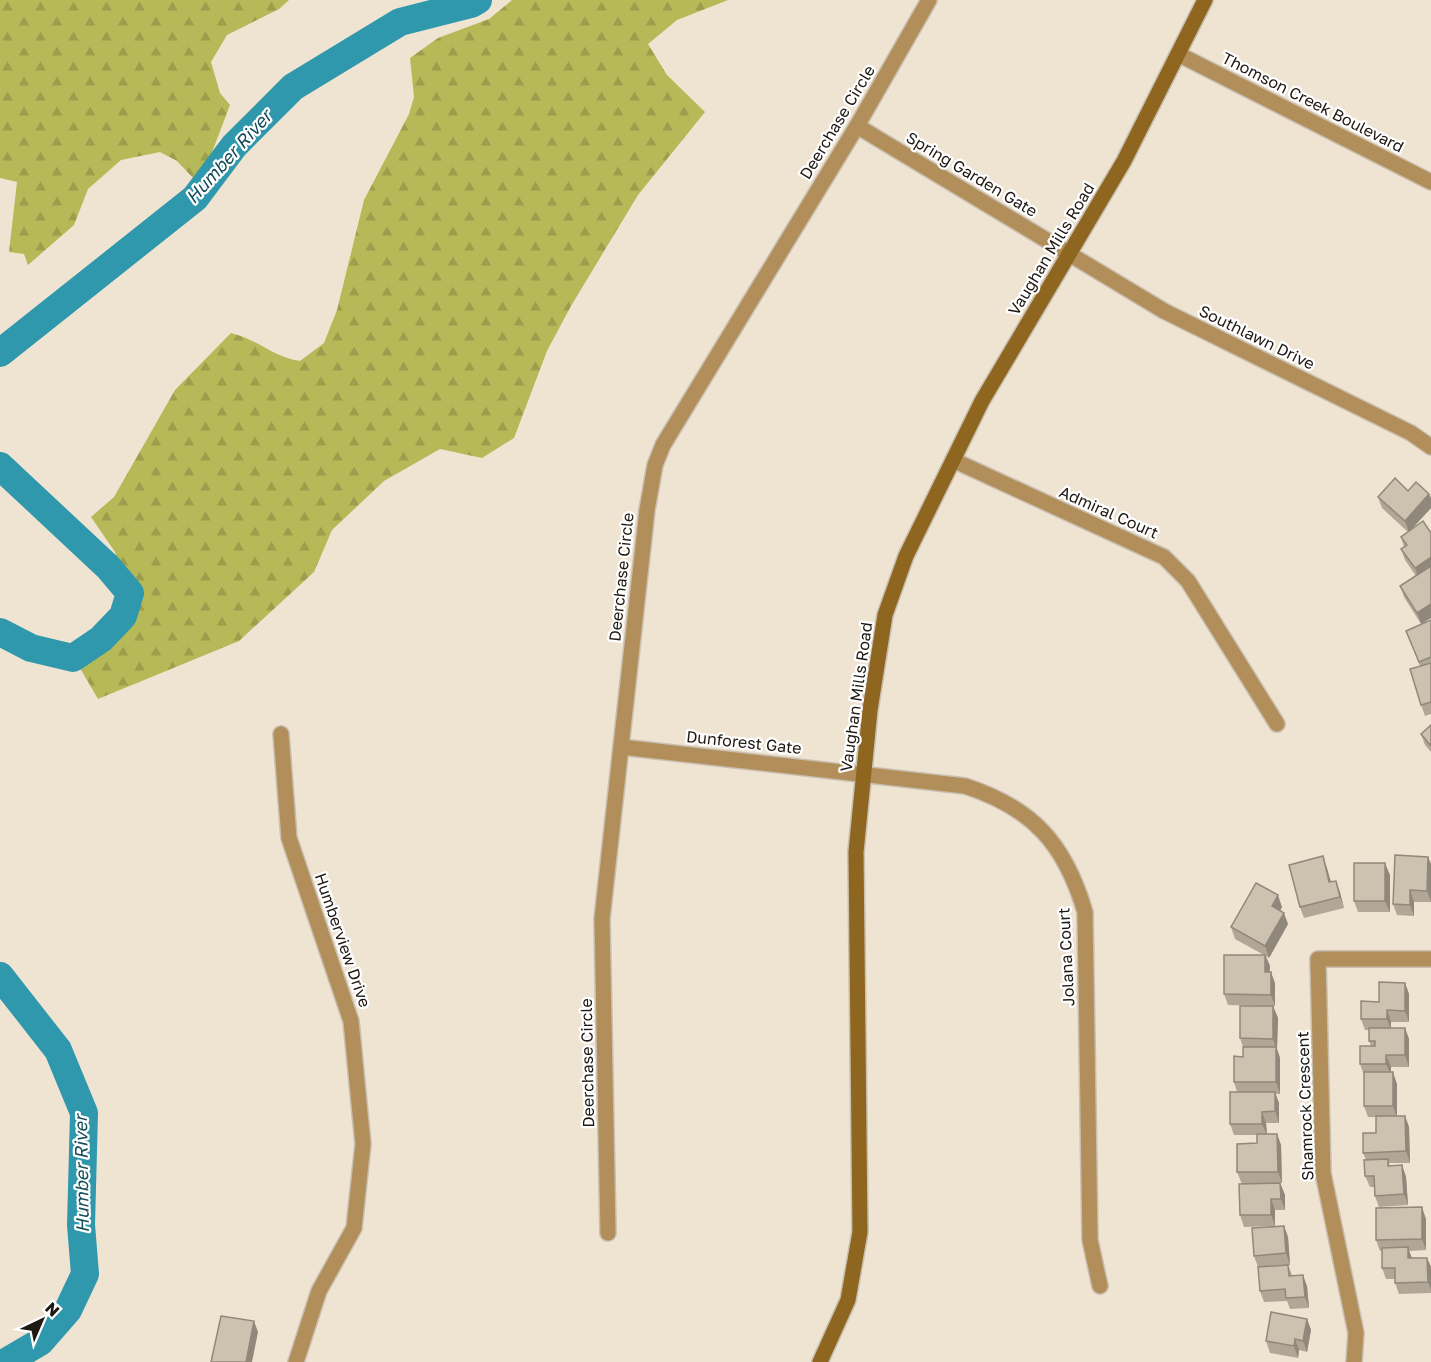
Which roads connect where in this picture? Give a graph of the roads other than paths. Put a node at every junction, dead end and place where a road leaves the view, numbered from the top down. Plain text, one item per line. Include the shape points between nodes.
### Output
1 (929, 0) edge
2 (1205, 0) edge
3 (1178, 54) junction
4 (857, 126) junction
5 (1431, 182) edge
6 (1069, 254) junction
7 (1431, 447) edge
8 (953, 460) junction
9 (1277, 724) dead end
10 (281, 734) dead end
11 (621, 747) junction
12 (864, 773) junction
13 (1431, 959) edge
14 (608, 1233) dead end
15 (1100, 1286) dead end
16 (296, 1362) edge
17 (820, 1362) edge
18 (1354, 1362) edge

1 - 4 street, Deerchase Circle
2 - 3 street, Vaughan Mills Road
3 - 5 street, Thomson Creek Boulevard
3 - 6 street, Vaughan Mills Road via 1124,161
4 - 6 street, Spring Garden Gate
4 - 11 street, Deerchase Circle via 674,427 655,465
6 - 7 street, Southlawn Drive via 1164,311 1411,433
6 - 8 street, Vaughan Mills Road via 996,374
8 - 9 street, Admiral Court via 1164,557 1188,581
8 - 12 street, Vaughan Mills Road via 906,556 885,615
10 - 16 street, Humberview Drive via 289,838 351,1021 363,1144 354,1228 318,1291
11 - 12 street, Dunforest Gate
11 - 14 street, Deerchase Circle via 602,919
12 - 15 street, Jolana Court via 965,786 995,795 1043,829 1076,882 1085,912 1090,1240
12 - 17 street, Vaughan Mills Road via 855,903 860,1232 848,1300
13 - 18 street, Shamrock Crescent via 1318,959 1323,1173 1356,1333

